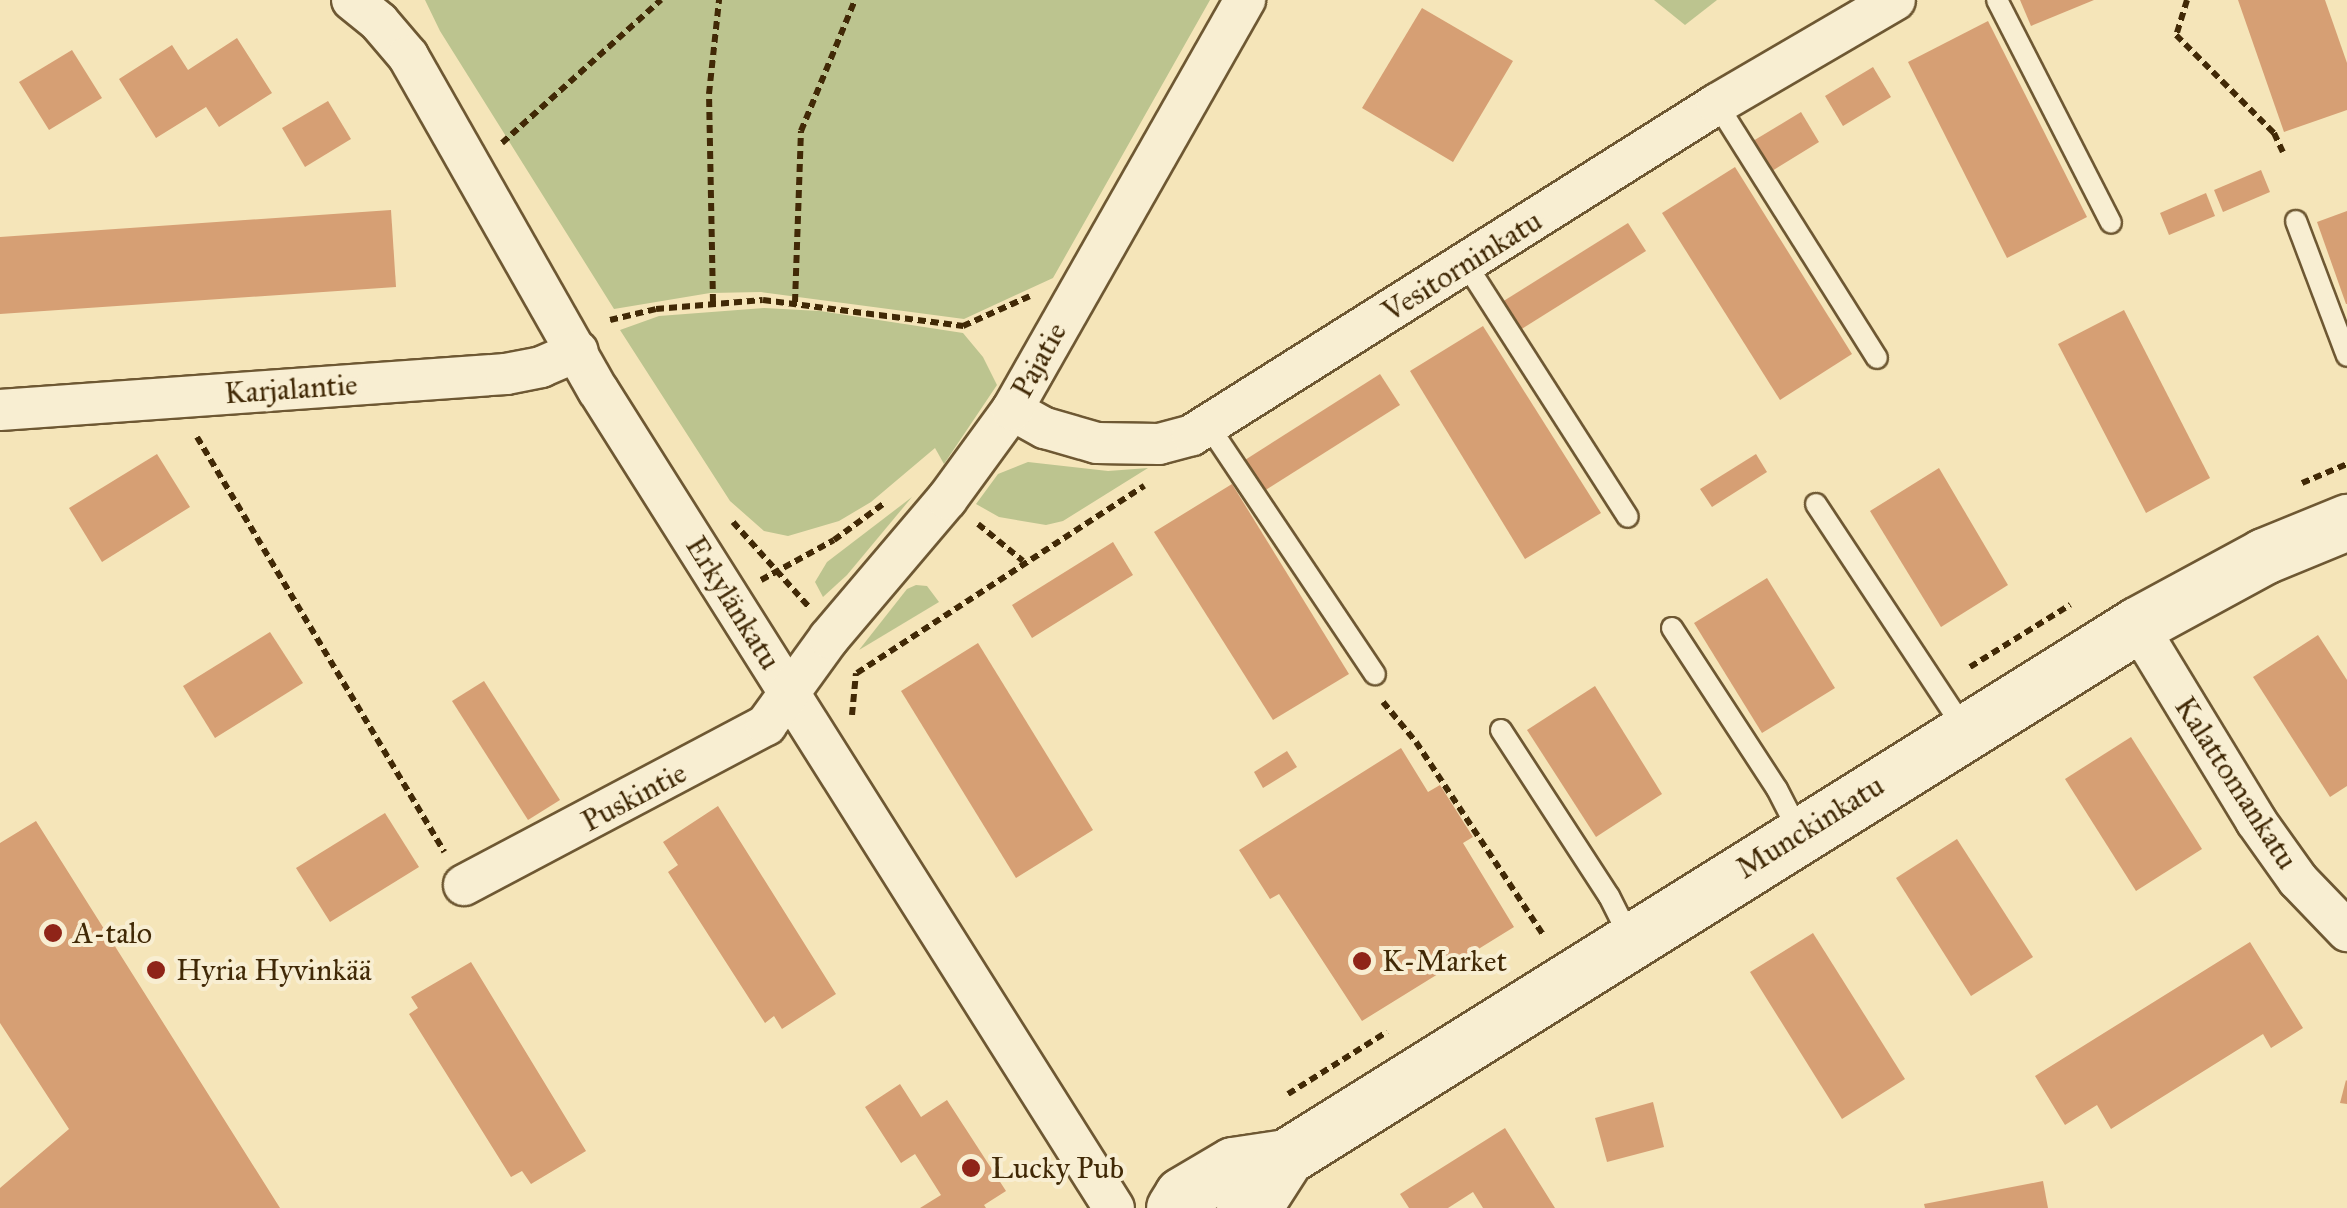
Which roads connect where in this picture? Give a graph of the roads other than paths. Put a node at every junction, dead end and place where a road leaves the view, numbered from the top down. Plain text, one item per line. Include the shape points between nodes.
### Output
1 (352, 0) edge
2 (1245, 0) edge
3 (1895, 0) edge
4 (1997, 0) edge
5 (1717, 104) junction
6 (2296, 221) dead end
7 (2112, 222) dead end
8 (1466, 264) junction
9 (578, 352) junction
10 (2347, 356) edge
11 (1877, 358) dead end
12 (0, 410) edge
13 (1012, 410) junction
14 (1208, 425) junction
15 (1816, 504) dead end
16 (1628, 517) dead end
17 (2347, 522) edge
18 (2137, 625) junction
19 (1672, 628) dead end
20 (1375, 674) dead end
21 (789, 690) junction
22 (1501, 730) dead end
23 (1965, 730) junction
24 (1800, 834) junction
25 (464, 885) road end
26 (2347, 931) edge
27 (1631, 940) junction
28 (1286, 1157) junction
29 (1114, 1208) edge
30 (1174, 1208) edge
31 (1244, 1208) edge

1 - 9 street, Erkylänkatu via 408,56
2 - 13 street, Pajatie
3 - 5 street, Vesitorninkatu
4 - 7 lane
5 - 8 street, Vesitorninkatu
5 - 11 lane
6 - 10 lane
8 - 14 street, Vesitorninkatu
8 - 16 lane
9 - 12 street, Karjalantie via 506,374
9 - 21 street, Erkylänkatu
13 - 14 street, Vesitorninkatu via 1096,443 1159,444
13 - 21 street, Pajatie via 948,500
14 - 20 lane
15 - 23 lane
17 - 18 main road, Munckinkatu via 2264,556
18 - 23 main road, Munckinkatu
18 - 26 street, Kalattomankatu via 2256,821 2298,880
19 - 24 lane
21 - 25 street, Puskintie via 766,725 748,737
21 - 29 street, Erkylänkatu
22 - 27 lane
23 - 24 main road, Munckinkatu
24 - 27 main road, Munckinkatu
27 - 28 main road, Munckinkatu
28 - 30 main road, Munckinkatu via 1233,1165
28 - 31 main road, Munckinkatu via 1258,1199

